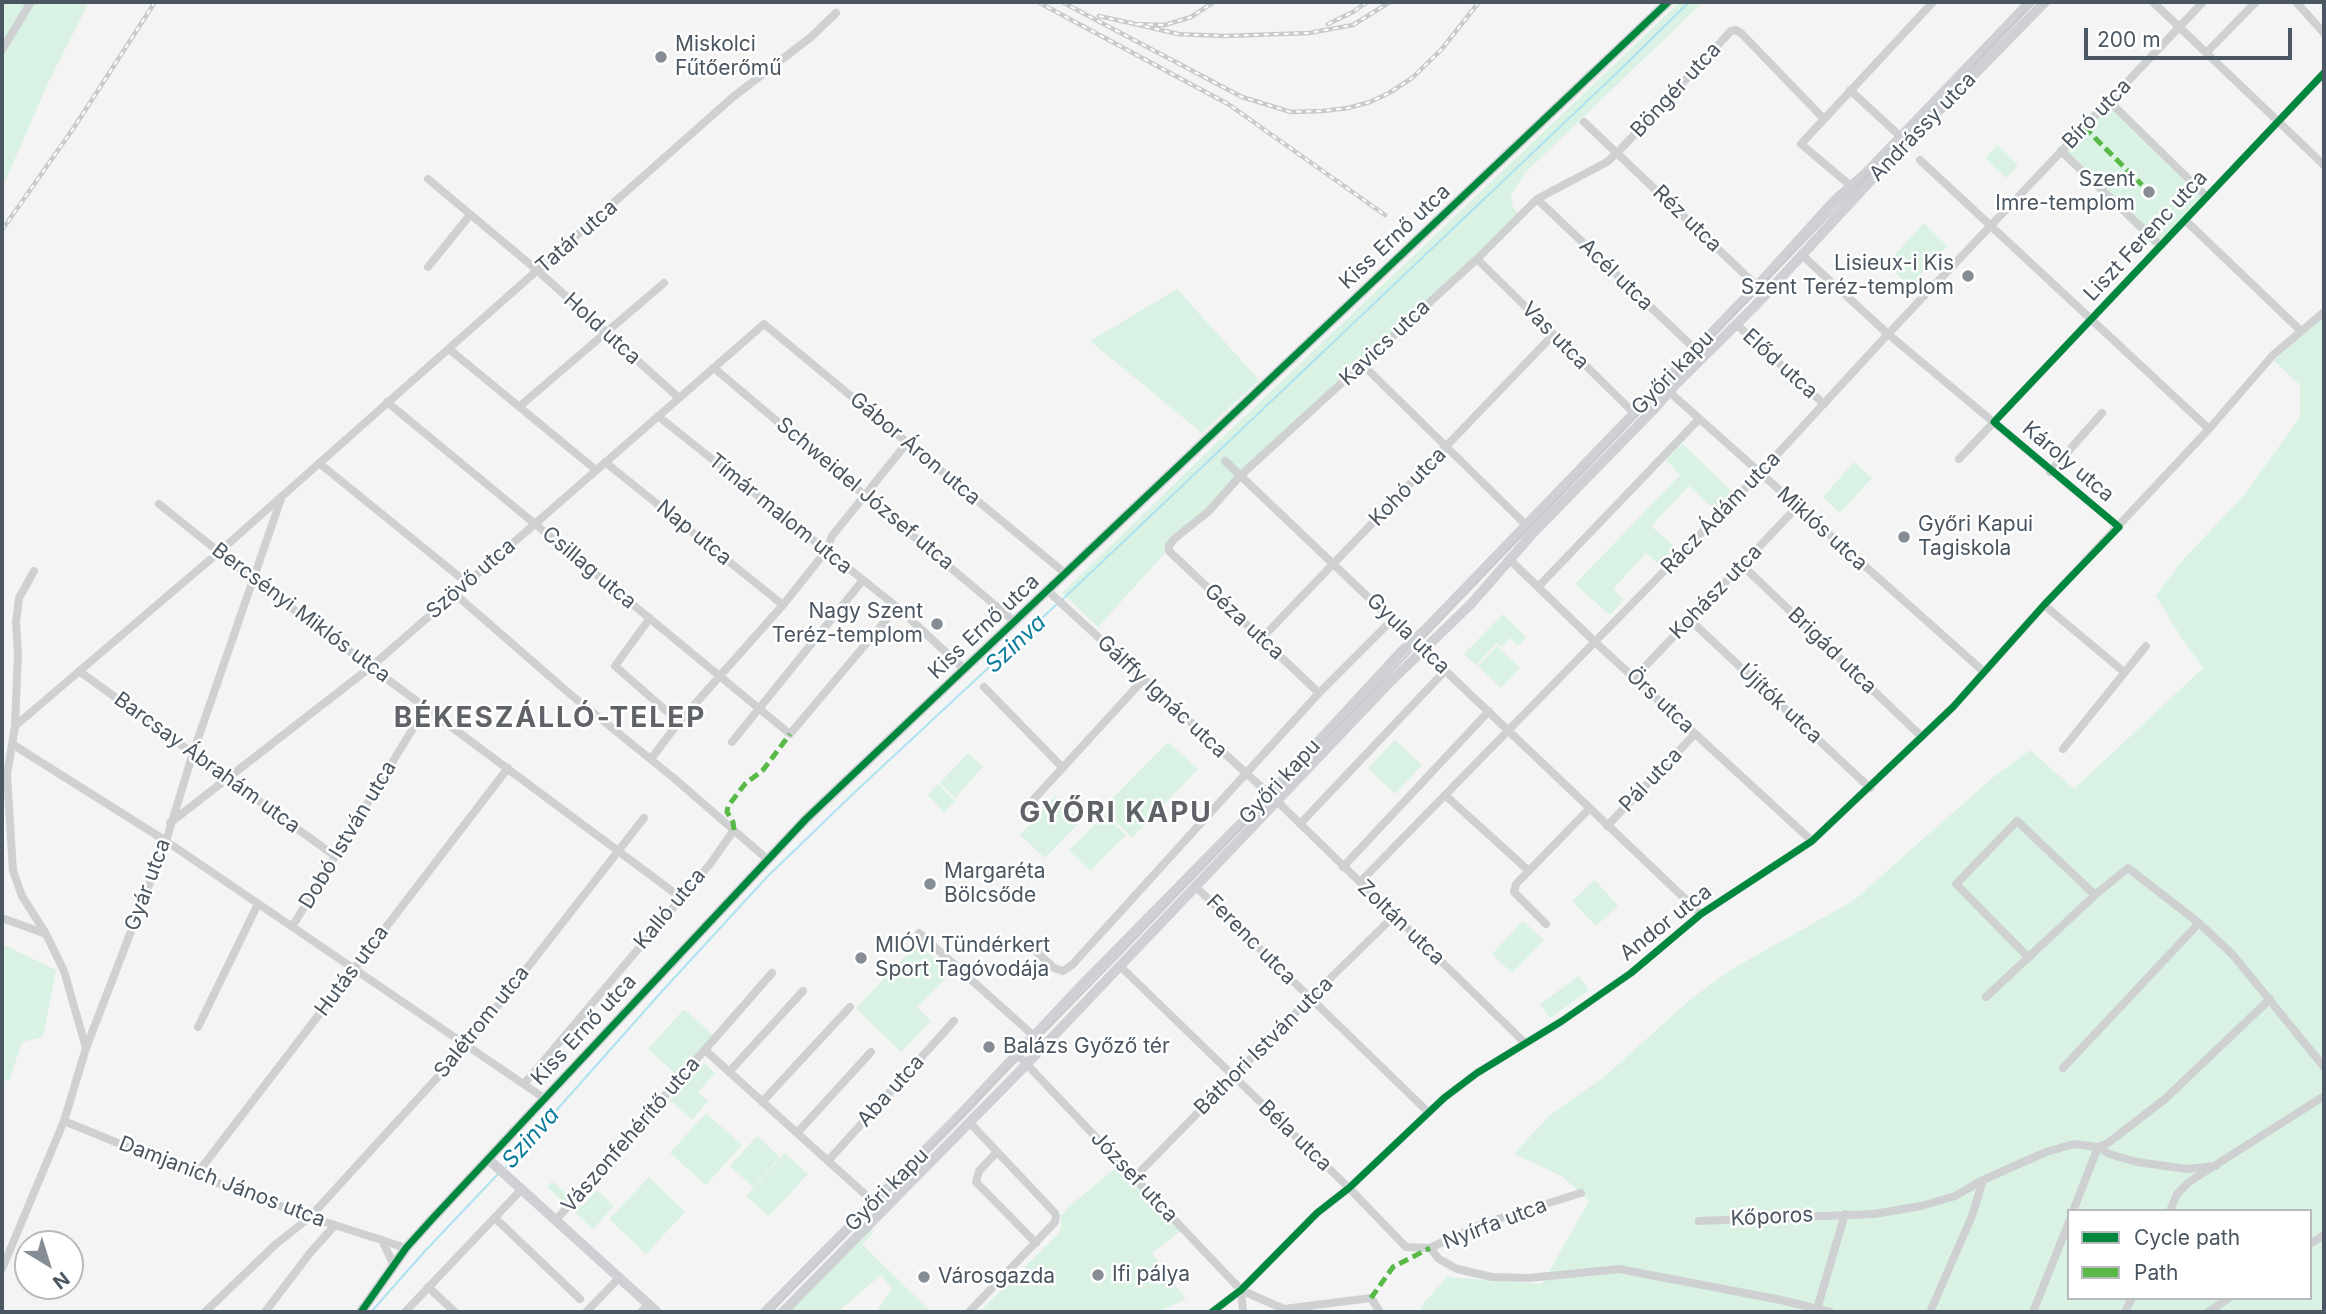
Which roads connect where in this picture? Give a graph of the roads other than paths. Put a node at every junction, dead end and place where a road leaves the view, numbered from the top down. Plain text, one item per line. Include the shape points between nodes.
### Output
1 (31, 2) edge
2 (1668, 2) edge
3 (1933, 2) edge
4 (2030, 2) edge
5 (2045, 2) edge
6 (2153, 2) edge
7 (2203, 2) edge
8 (2256, 2) edge
9 (2296, 2) edge
10 (836, 13) dead end
11 (2179, 27) junction
12 (2324, 33) edge
13 (2, 50) edge
14 (2206, 52) junction
15 (2324, 73) edge
16 (1850, 90) junction
17 (2109, 101) junction
18 (1824, 119) junction
19 (1584, 122) dead end
20 (2278, 122) junction
21 (1900, 137) junction
22 (2061, 151) junction
23 (1618, 152) junction
24 (1920, 160) dead end
25 (2324, 165) edge
26 (428, 179) dead end
27 (1852, 186) junction
28 (2207, 197) junction
29 (1537, 199) junction
30 (470, 215) junction
31 (2185, 220) junction
32 (1991, 225) junction
33 (2161, 246) junction
34 (1790, 247) joint
35 (1803, 256) junction
36 (1477, 258) junction
37 (428, 267) dead end
38 (538, 271) junction
39 (664, 283) dead end
40 (1757, 286) junction
41 (2324, 312) edge
42 (2091, 320) junction
43 (764, 324) joint
44 (1736, 324) junction
45 (2300, 330) junction
46 (606, 332) junction
47 (1888, 334) junction
48 (1553, 335) junction
49 (449, 349) junction
50 (1696, 350) junction
51 (1362, 364) junction
52 (714, 368) junction
53 (1665, 389) junction
54 (679, 398) junction
55 (387, 402) junction
56 (1824, 404) junction
57 (520, 406) junction
58 (2102, 413) dead end
59 (1634, 414) junction
60 (658, 416) junction
61 (1699, 419) junction
62 (1994, 422) junction
63 (2209, 429) junction
64 (907, 443) junction
65 (1446, 447) junction
66 (1959, 459) dead end
67 (1225, 461) dead end
68 (605, 462) junction
69 (319, 463) junction
70 (596, 470) junction
71 (2050, 472) junction
72 (1760, 474) junction
73 (1240, 476) junction
74 (865, 494) junction
75 (282, 496) junction
76 (159, 504) dead end
77 (1797, 507) junction
78 (535, 523) junction
79 (1527, 525) junction
80 (2119, 527) junction
81 (826, 551) junction
82 (1169, 551) joint
83 (219, 552) junction
84 (1509, 559) junction
85 (1334, 563) junction
86 (1741, 565) junction
87 (34, 571) dead end
88 (1066, 574) junction
89 (254, 580) junction
90 (863, 580) junction
91 (467, 583) junction
92 (1538, 587) junction
93 (455, 594) junction
94 (1052, 594) junction
95 (783, 605) junction
96 (2044, 605) junction
97 (897, 607) junction
98 (650, 618) junction
99 (1392, 620) junction
100 (1689, 620) junction
101 (1014, 622) junction
102 (1262, 638) junction
103 (1414, 640) junction
104 (1595, 642) junction
105 (2146, 646) dead end
106 (1424, 650) junction
107 (372, 666) junction
108 (964, 669) junction
109 (79, 671) junction
110 (1983, 671) junction
111 (2124, 672) junction
112 (1440, 674) dead end
113 (719, 676) junction
114 (1635, 677) junction
115 (1143, 680) junction
116 (984, 687) dead end
117 (1319, 693) junction
118 (426, 707) junction
119 (757, 708) junction
120 (1489, 711) junction
121 (679, 722) junction
122 (15, 726) junction
123 (1507, 731) junction
124 (1695, 734) junction
125 (1922, 737) junction
126 (732, 742) dead end
127 (12, 744) junction
128 (2063, 749) dead end
129 (192, 753) junction
130 (650, 759) junction
131 (508, 768) junction
132 (1063, 768) junction
133 (1244, 774) junction
134 (4, 775) edge
135 (228, 779) junction
136 (1870, 788) junction
137 (1445, 795) junction
138 (1273, 798) junction
139 (1589, 809) junction
140 (1023, 811) dead end
141 (644, 818) dead end
142 (170, 823) junction
143 (1300, 824) junction
144 (1607, 826) junction
145 (734, 830) junction
146 (166, 841) junction
147 (1812, 841) junction
148 (619, 851) junction
149 (335, 856) junction
150 (767, 859) junction
151 (1343, 867) junction
152 (1529, 871) junction
153 (1360, 882) junction
154 (1195, 886) junction
155 (2095, 895) junction
156 (680, 897) junction
157 (258, 904) junction
158 (1701, 914) junction
159 (1394, 916) junction
160 (2, 918) edge
161 (2199, 923) junction
162 (1546, 924) dead end
163 (292, 927) junction
164 (919, 933) dead end
165 (46, 934) junction
166 (1026, 942) dead end
167 (2029, 958) junction
168 (1120, 967) junction
169 (354, 969) junction
170 (772, 973) dead end
171 (803, 991) dead end
172 (1986, 997) dead end
173 (1310, 998) junction
174 (2270, 999) junction
175 (849, 1007) dead end
176 (954, 1021) dead end
177 (198, 1027) dead end
178 (82, 1031) junction
179 (93, 1031) junction
180 (1034, 1036) junction
181 (1525, 1043) junction
182 (467, 1045) junction
183 (1044, 1045) junction
184 (86, 1048) junction
185 (705, 1050) junction
186 (871, 1052) dead end
187 (1017, 1054) junction
188 (1027, 1064) junction
189 (2324, 1067) edge
190 (2063, 1068) dead end
191 (729, 1072) junction
192 (1233, 1076) junction
193 (524, 1084) junction
194 (2324, 1096) edge
195 (544, 1098) junction
196 (762, 1102) junction
197 (1427, 1111) junction
198 (64, 1121) junction
199 (970, 1123) junction
200 (797, 1133) junction
201 (2098, 1147) junction
202 (996, 1153) junction
203 (828, 1161) junction
204 (492, 1162) junction
205 (2216, 1166) junction
206 (2187, 1169) junction
207 (196, 1175) junction
208 (1135, 1177) junction
209 (1983, 1180) junction
210 (2189, 1182) junction
211 (1349, 1188) junction
212 (521, 1190) junction
213 (1581, 1193) dead end
214 (878, 1207) junction
215 (2074, 1209) edge
216 (2171, 1209) edge
217 (1845, 1214) junction
218 (310, 1217) junction
219 (495, 1218) junction
220 (556, 1220) junction
221 (1699, 1221) dead end
222 (335, 1225) junction
223 (2067, 1227) edge
224 (382, 1240) junction
225 (1036, 1242) junction
226 (406, 1248) junction
227 (1430, 1248) junction
228 (394, 1266) junction
229 (2, 1269) edge
230 (620, 1277) junction
231 (428, 1287) junction
232 (1241, 1290) junction
233 (580, 1299) dead end
234 (2226, 1300) edge
235 (1816, 1309) junction
236 (649, 1310) edge
237 (205, 1312) edge
238 (265, 1312) edge
239 (360, 1312) edge
240 (405, 1312) edge
241 (454, 1312) edge
242 (586, 1312) edge
243 (765, 1312) edge
244 (785, 1312) edge
245 (969, 1312) edge
246 (1212, 1312) edge
247 (1243, 1312) edge
248 (1380, 1312) edge
249 (1830, 1312) edge
250 (1930, 1312) edge
251 (2033, 1312) edge
252 (2208, 1312) edge

1 - 13 street
2 - 88 street, Kiss Ernő utca
3 - 16 street
4 - 21 street, Andrássy utca
5 - 35 street, Andrássy utca
6 - 11 street
7 - 11 street, Bíró utca
8 - 14 street
9 - 12 street
10 - 38 street, Tatár utca via 733,97
11 - 14 street
11 - 17 street, Bíró utca
14 - 20 street
15 - 20 street, Liszt Ferenc utca
16 - 18 street
16 - 21 street
17 - 22 street, Bíró utca
17 - 28 street
18 - 23 street, Böngér utca via 1736,30
18 - 27 street via 1801,144
19 - 23 street, Réz utca
20 - 25 street
20 - 28 street, Liszt Ferenc utca
21 - 27 street, Andrássy utca
22 - 32 street, Bíró utca
22 - 33 street
23 - 29 street, Kavics utca
23 - 40 street, Réz utca
24 - 32 street
26 - 30 street, Hold utca
27 - 34 street, Andrássy utca
28 - 31 street, Liszt Ferenc utca
29 - 36 street, Kavics utca
29 - 50 street, Acél utca
30 - 37 street
30 - 38 street, Hold utca
31 - 33 street, Liszt Ferenc utca
31 - 45 street
32 - 42 street
32 - 47 street, Rácz Ádám utca
33 - 42 street, Liszt Ferenc utca
34 - 40 street, Győri kapu
35 - 44 street, Győri kapu
35 - 47 street, Károly utca
36 - 48 street, Vas utca
36 - 51 street, Kavics utca
38 - 46 street, Hold utca
38 - 49 street, Tatár utca
39 - 46 street
40 - 50 street, Győri kapu
41 - 45 street, Andor utca
42 - 62 street, Liszt Ferenc utca
42 - 63 street
43 - 52 street, Szövő utca
43 - 64 street, Gábor Áron utca
44 - 53 street, Győri kapu
44 - 56 street, Előd utca
45 - 63 street, Andor utca
46 - 54 street, Hold utca
46 - 57 street
47 - 56 street, Rácz Ádám utca
47 - 62 street, Károly utca
48 - 59 street, Vas utca
48 - 65 street, Kohó utca
49 - 55 street, Tatár utca
49 - 57 street
50 - 53 street, Győri kapu
51 - 65 street
51 - 73 street, Kavics utca
52 - 54 street, Szövő utca
52 - 74 street, Schweidel József utca
53 - 59 street, Győri kapu
53 - 61 street, Miklós utca
53 - 84 street, Győri kapu
54 - 60 street, Szövő utca
55 - 69 street, Tatár utca
55 - 78 street, Csillag utca
56 - 72 street, Rácz Ádám utca
57 - 70 street
58 - 71 street
59 - 79 street, Győri kapu
60 - 68 street, Szövő utca
60 - 81 street, Tímár malom utca
61 - 72 street, Miklós utca
61 - 92 street
62 - 66 street, Liszt Ferenc utca
62 - 71 street, Károly utca
63 - 80 street, Andor utca
64 - 74 street
64 - 88 street, Gábor Áron utca
65 - 79 street
65 - 85 street, Kohó utca
67 - 73 street, Gyula utca
68 - 70 street, Szövő utca
68 - 95 street, Nap utca
69 - 75 street, Tatár utca
69 - 91 street
70 - 78 street, Szövő utca
71 - 80 street, Károly utca
72 - 77 street, Miklós utca
72 - 104 street, Rácz Ádám utca
73 - 82 street, Kavics utca via 1209,512 1173,540
73 - 85 street, Gyula utca
74 - 81 street via 832,536
74 - 101 street, Schweidel József utca
75 - 83 street, Tatár utca
75 - 89 street, Gyár utca
76 - 83 street, Bercsényi Miklós utca
77 - 86 street, Kohász utca
77 - 110 street, Miklós utca
78 - 91 street, Szövő utca
78 - 98 street, Csillag utca
79 - 103 street, Győri kapu
80 - 96 street, Andor utca
81 - 90 street, Tímár malom utca
81 - 95 street
82 - 102 street, Géza utca
83 - 89 street, Bercsényi Miklós utca
83 - 109 street, Tatár utca
84 - 92 street, Örs utca
84 - 106 street, Győri kapu
85 - 99 street, Gyula utca
85 - 102 street, Kohó utca
86 - 100 street, Kohász utca
86 - 125 street, Brigád utca
87 - 122 street via 19,598
88 - 94 street, Kiss Ernő utca
89 - 107 street, Bercsényi Miklós utca
89 - 129 street, Gyár utca
90 - 97 street, Tímár malom utca
90 - 119 street
91 - 93 street, Szövő utca
92 - 104 street, Örs utca
93 - 107 street, Szövő utca
93 - 130 street
94 - 101 street, Kiss Ernő utca
94 - 115 street, Gálffy Ignác utca
95 - 113 street
96 - 110 street, Andor utca
96 - 111 street
97 - 108 street, Tímár malom utca
97 - 119 street, Csillag utca via 790,734
98 - 113 street, Csillag utca
98 - 121 street via 615,666
99 - 103 street, Gyula utca
99 - 117 street, Győri kapu
100 - 114 street, Kohász utca
100 - 136 street, Újítók utca
101 - 108 street, Kiss Ernő utca
102 - 117 street, Géza utca
103 - 106 street, Gyula utca
103 - 138 street, Győri kapu
104 - 114 street, Örs utca
104 - 123 street, Rácz Ádám utca
105 - 111 street
106 - 120 street, Gyula utca
106 - 138 street, Győri kapu
107 - 118 street, Bercsényi Miklós utca
107 - 135 street, Szövő utca
108 - 150 street, Kiss Ernő utca
109 - 122 street, Tatár utca
109 - 129 street, Barcsay Ábrahám utca
110 - 125 street, Andor utca
111 - 128 street
112 - 143 street, Győri kapu
113 - 119 street, Csillag utca
113 - 121 street
114 - 124 street, Örs utca
115 - 132 street
115 - 133 street, Gálffy Ignác utca
116 - 132 street
117 - 133 street, Győri kapu
118 - 131 street, Bercsényi Miklós utca
118 - 149 street, Dobó István utca
119 - 126 street
120 - 123 street, Gyula utca
120 - 151 street
121 - 130 street
122 - 127 street
123 - 137 street, Rácz Ádám utca
123 - 139 street, Gyula utca
124 - 144 street, Pál utca
124 - 147 street, Örs utca
125 - 136 street, Andor utca
127 - 134 street
127 - 146 street
129 - 135 street, Barcsay Ábrahám utca
129 - 142 street, Gyár utca
130 - 145 street
131 - 148 street, Bercsényi Miklós utca
131 - 169 street, Hutás utca
132 - 140 street
133 - 138 street, Gálffy Ignác utca
133 - 166 street, Győri kapu via 1072,965 1063,971 1054,968
134 - 165 street via 13,870 22,896
135 - 142 street, Szövő utca
135 - 149 street, Barcsay Ábrahám utca
136 - 147 street, Andor utca
137 - 152 street
137 - 153 street, Rácz Ádám utca
138 - 143 street, Zoltán utca
138 - 154 street, Győri kapu
138 - 180 street, Győri kapu
139 - 144 street, Gyula utca
139 - 152 street
141 - 148 street, Salétrom utca
142 - 146 street, Gyár utca
143 - 151 street, Zoltán utca
144 - 158 street, Gyula utca
145 - 150 street
145 - 156 street, Kalló utca
146 - 157 street
146 - 179 street, Gyár utca
147 - 158 street, Andor utca
148 - 156 street, Bercsényi Miklós utca
148 - 182 street, Salétrom utca
149 - 163 street, Dobó István utca
150 - 195 street, Kiss Ernő utca
151 - 153 street, Zoltán utca
152 - 162 street via 1514,892
153 - 159 street, Zoltán utca
154 - 168 street, Győri kapu
154 - 173 street, Ferenc utca
155 - 161 street via 2128,868
155 - 167 street
155 - 167 street via 2018,821 1956,884
156 - 193 street, Kalló utca
157 - 163 street
157 - 177 street
158 - 181 street, Andor utca via 1631,973
159 - 173 street, Báthori István utca
159 - 181 street, Zoltán utca
160 - 165 street
161 - 174 street
161 - 190 street
163 - 169 street
164 - 180 street
165 - 178 street via 64,971
167 - 172 street
168 - 183 street, Győri kapu
168 - 192 street, Béla utca
169 - 182 street
169 - 207 street, Hutás utca
170 - 185 street
171 - 191 street
173 - 192 street, Báthori István utca
173 - 197 street, Ferenc utca
174 - 189 street
174 - 201 street via 2165,1099
175 - 196 street
176 - 203 street, Aba utca
178 - 179 street
178 - 184 street
179 - 184 street, Gyár utca
180 - 183 street
180 - 187 street, Győri kapu
181 - 197 street, Andor utca
182 - 193 street
182 - 218 street, Salétrom utca
183 - 188 street, Győri kapu
184 - 198 street, Gyár utca
185 - 191 street
185 - 220 street, Vászonfehérítő utca
186 - 200 street, Aba utca
187 - 188 street, József utca
187 - 214 street, Győri kapu
188 - 199 street, Győri kapu
188 - 208 street, József utca
191 - 196 street
192 - 208 street, Báthori István utca
192 - 211 street, Béla utca
193 - 195 street
194 - 205 street
195 - 204 street, Kiss Ernő utca
196 - 200 street
197 - 211 street, Andor utca
198 - 207 street, Damjanich János utca
198 - 229 street, Gyár utca
199 - 202 street
199 - 214 street, Győri kapu
200 - 203 street
201 - 206 street, Kőporos via 2137,1162
201 - 209 street, Kőporos via 2074,1144 2046,1152
201 - 215 street
202 - 225 street via 1056,1217
202 - 225 street via 979,1171 976,1182
203 - 214 street
204 - 212 street
204 - 226 street, Kiss Ernő utca
205 - 206 street, Kőporos
205 - 210 street
206 - 210 street
207 - 218 street, Damjanich János utca
208 - 232 street, József utca
209 - 217 street, Kőporos via 1955,1196 1921,1206
209 - 250 street
210 - 216 street via 2176,1194
211 - 227 street, Nyírfa utca via 1406,1247
211 - 232 street, Andor utca via 1317,1213
212 - 219 street
212 - 220 street
213 - 227 street, Nyírfa utca via 1482,1224
214 - 243 street, Győri kapu
214 - 244 street, Győri kapu
217 - 221 street, Kőporos
217 - 235 street, Kőporos
218 - 222 street, Damjanich János utca
218 - 237 street, Salétrom utca
219 - 231 street
219 - 233 street
220 - 230 street
222 - 224 street, Damjanich János utca
222 - 238 street
223 - 251 street
224 - 226 street, Damjanich János utca
224 - 228 street
225 - 245 street
226 - 228 street, Kiss Ernő utca
227 - 235 street via 1457,1269 1492,1277 1619,1269
228 - 239 street, Kiss Ernő utca
230 - 236 street
230 - 242 street
231 - 240 street
231 - 241 street
232 - 246 street, Andor utca
232 - 247 street
232 - 248 street via 1284,1309 1371,1298
234 - 252 street
235 - 249 street

